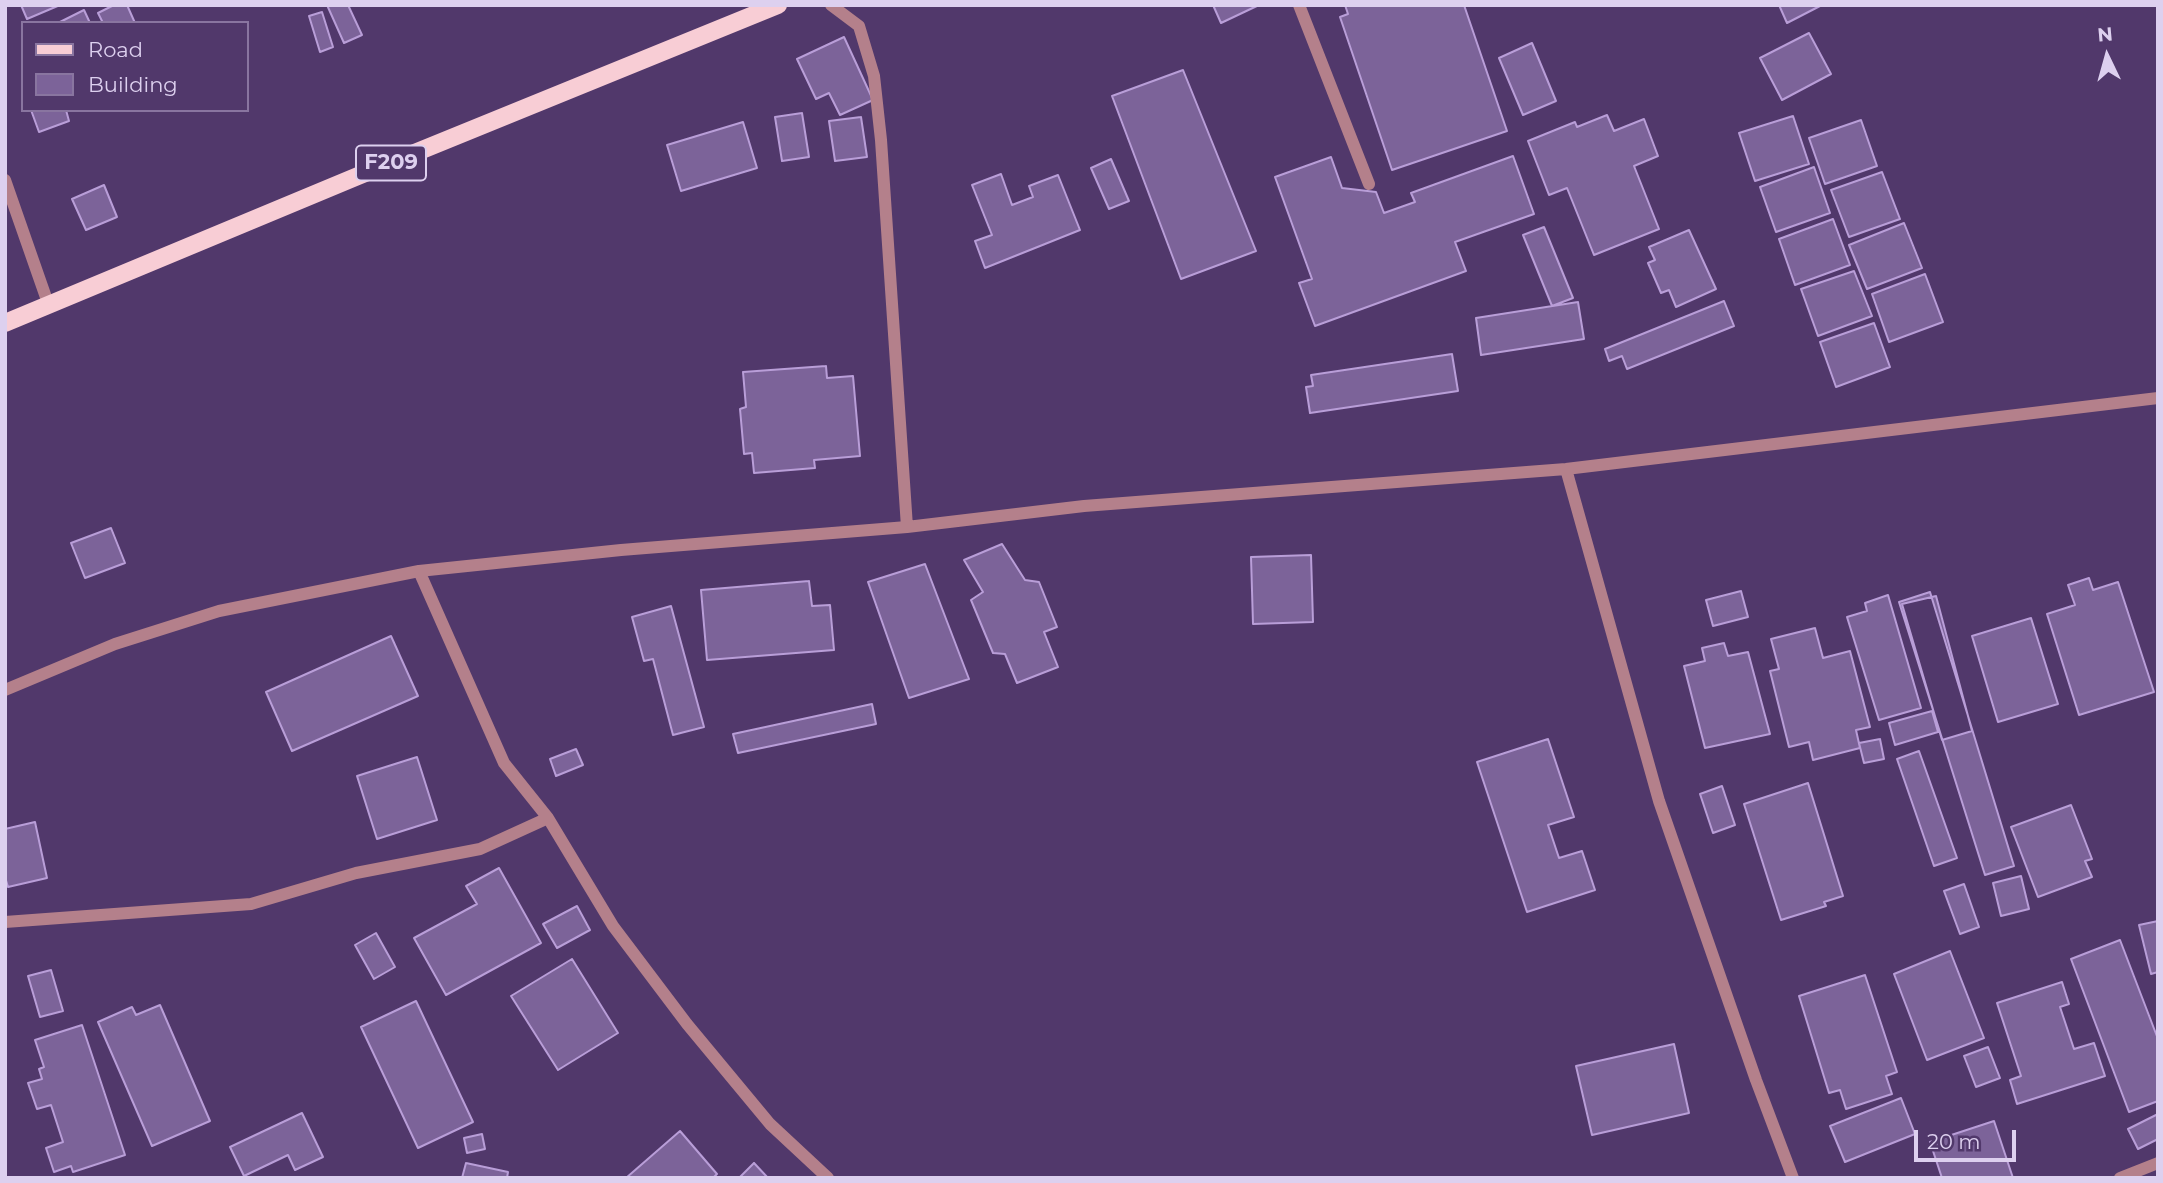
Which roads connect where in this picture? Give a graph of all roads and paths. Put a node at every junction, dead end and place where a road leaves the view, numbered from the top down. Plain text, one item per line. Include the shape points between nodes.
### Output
1 (778, 5) edge
2 (831, 5) edge
3 (1299, 5) edge
4 (5, 180) edge
5 (1369, 184) dead end
6 (49, 306) junction
7 (5, 323) edge
8 (2158, 398) edge
9 (1566, 470) junction
10 (907, 527) junction
11 (419, 571) junction
12 (5, 690) edge
13 (548, 818) junction
14 (5, 922) edge
15 (2158, 1163) edge
16 (828, 1178) edge
17 (1793, 1178) edge
18 (2120, 1178) edge

1 - 6 main road, F209
2 - 10 street via 859,26 874,76
3 - 5 street
4 - 6 street
6 - 7 main road, F209
8 - 9 street
9 - 10 street via 1084,506
9 - 17 street via 1659,802
10 - 11 street
11 - 12 street via 219,611 115,645
11 - 13 street via 505,763
13 - 14 street via 480,849 356,873 251,904
13 - 16 street via 613,926 687,1024 770,1124
15 - 18 street

